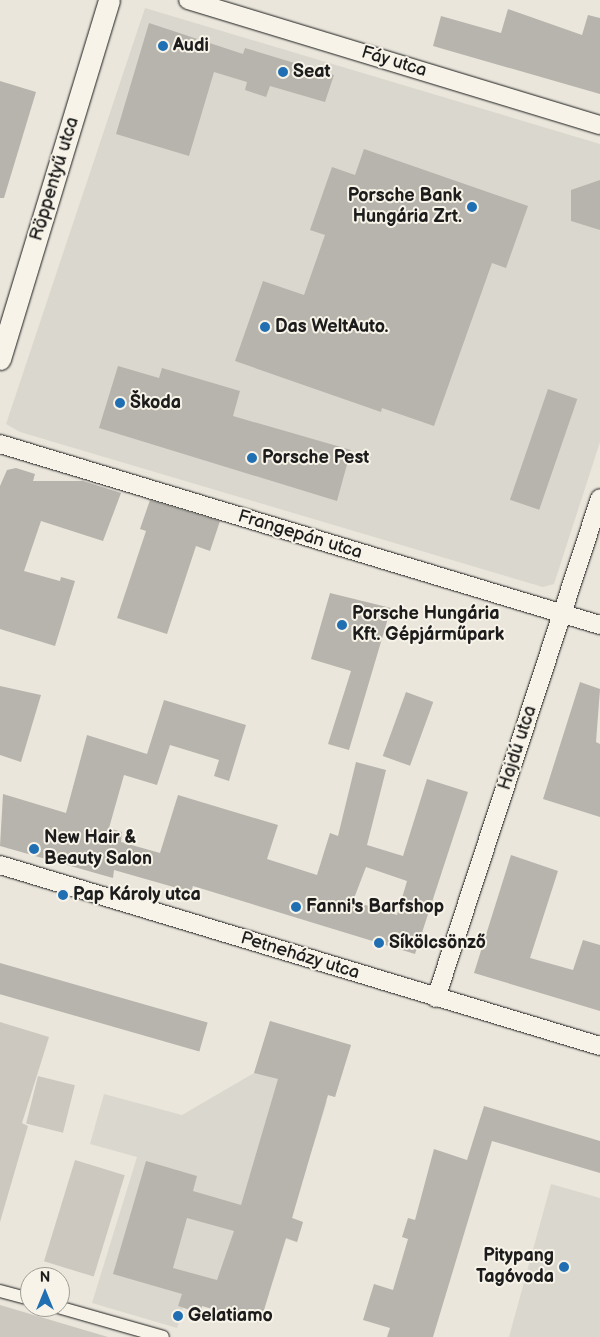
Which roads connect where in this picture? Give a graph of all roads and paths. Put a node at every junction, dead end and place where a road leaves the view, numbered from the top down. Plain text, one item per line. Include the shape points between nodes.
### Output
1 (109, 0) edge
2 (188, 0) edge
3 (600, 125) edge
4 (0, 358) edge
5 (0, 444) edge
6 (600, 498) edge
7 (562, 614) junction
8 (600, 625) edge
9 (0, 865) edge
10 (436, 998) junction
11 (600, 1046) edge
12 (0, 1291) edge
13 (20, 1296) edge
14 (70, 1310) edge
15 (163, 1337) edge

1 - 4 street, Röppentyű utca
2 - 3 street, Fáy utca
5 - 7 street, Frangepán utca
6 - 7 street, Hajdú utca
7 - 8 street, Frangepán utca
7 - 10 street, Hajdú utca
9 - 10 street, Petneházy utca
10 - 11 street, Petneházy utca
12 - 13 street
14 - 15 street

